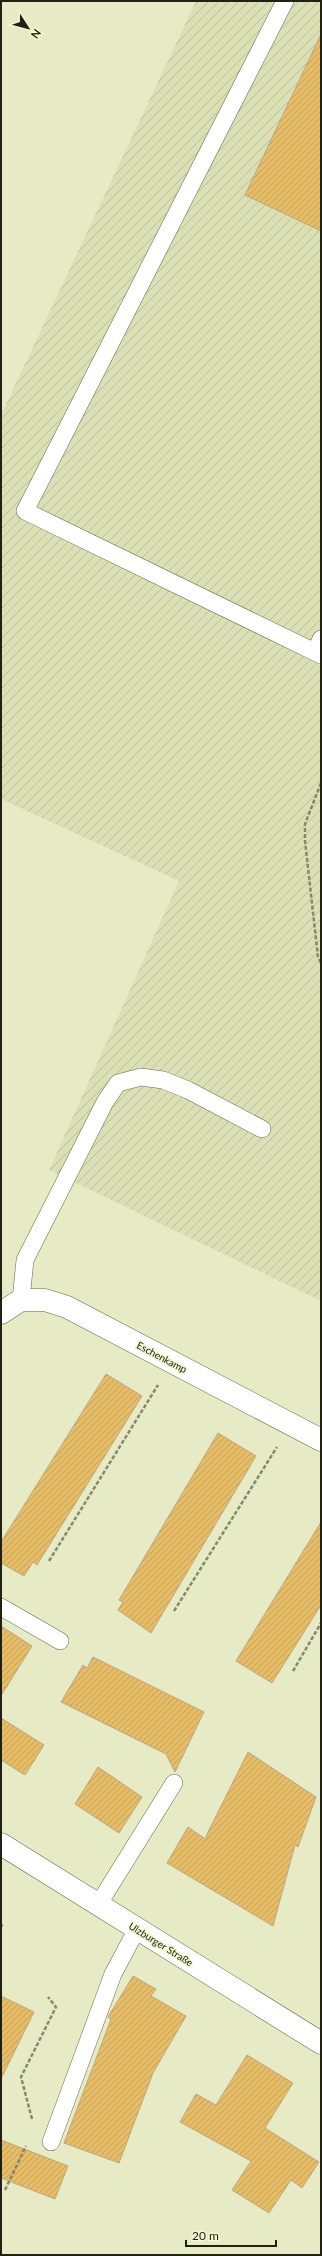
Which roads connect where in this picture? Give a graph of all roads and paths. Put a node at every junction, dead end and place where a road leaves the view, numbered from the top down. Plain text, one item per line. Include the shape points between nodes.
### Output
1 (285, 1) edge
2 (319, 649) edge
3 (321, 783) edge
4 (321, 963) edge
5 (262, 1129) dead end
6 (21, 1300) junction
7 (1, 1313) edge
8 (172, 1362) junction
9 (292, 1425) junction
10 (321, 1440) edge
11 (49, 1561) dead end
12 (1, 1607) edge
13 (174, 1612) dead end
14 (321, 1623) edge
15 (60, 1641) dead end
16 (293, 1671) dead end
17 (174, 1783) dead end
18 (1, 1844) edge
19 (98, 1904) junction
20 (137, 1929) junction
21 (48, 1997) dead end
22 (321, 2043) edge
23 (33, 2121) dead end
24 (28, 2142) dead end
25 (51, 2142) dead end
26 (5, 2190) dead end

1 - 2 lane via 25,511
3 - 4 path via 305,824 305,841 318,957
5 - 6 lane via 188,1090 163,1080 141,1077 118,1083 105,1102 25,1260
6 - 7 main road
6 - 8 main road, Eschenkamp via 46,1300 67,1307
8 - 9 main road, Eschenkamp
8 - 11 path
9 - 10 main road, Eschenkamp
9 - 13 path
12 - 15 lane
14 - 16 path
17 - 19 lane
18 - 19 main road, Ulzburger Straße
19 - 20 main road, Ulzburger Straße
20 - 22 main road, Ulzburger Straße
20 - 25 lane via 113,1974
21 - 23 path via 56,2007 21,2077
24 - 26 path

